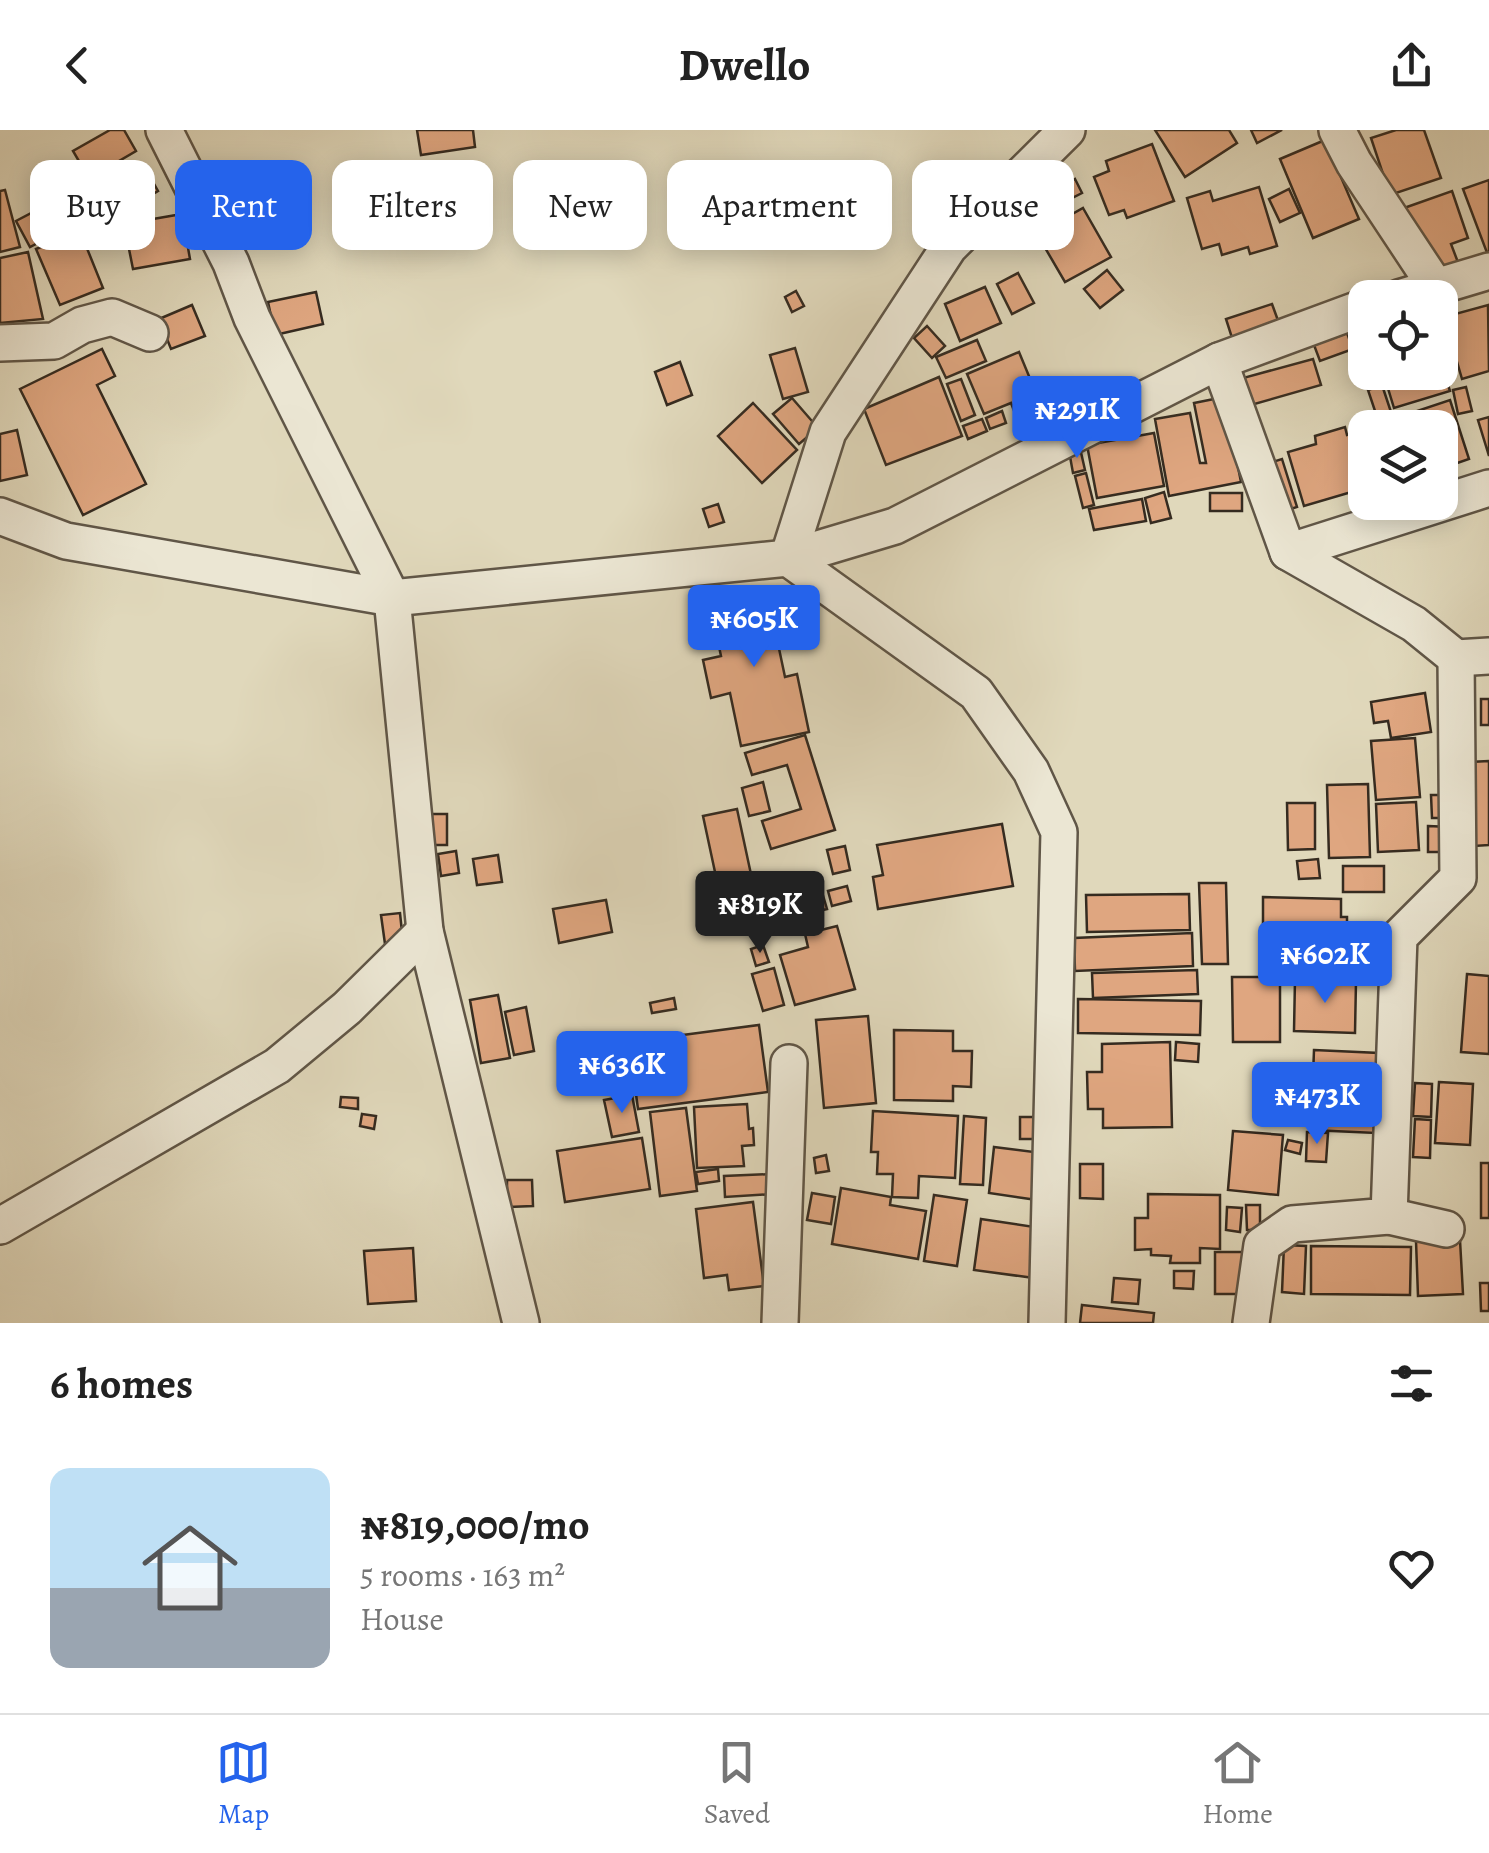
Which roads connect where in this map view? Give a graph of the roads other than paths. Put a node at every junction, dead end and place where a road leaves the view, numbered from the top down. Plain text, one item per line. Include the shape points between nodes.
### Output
1 (164, 130) edge
2 (1068, 130) edge
3 (1337, 130) edge
4 (1489, 271) edge
5 (1431, 280) edge
6 (1458, 280) edge
7 (1348, 313) edge
8 (150, 332) dead end
9 (0, 343) edge
10 (1219, 361) junction
11 (1489, 488) edge
12 (0, 516) edge
13 (1288, 552) junction
14 (788, 558) junction
15 (392, 598) junction
16 (1472, 657) edge
17 (424, 931) junction
18 (789, 1063) dead end
19 (1389, 1216) junction
20 (0, 1226) edge
21 (1446, 1229) dead end
22 (521, 1323) edge
23 (780, 1323) edge
24 (1047, 1323) edge
25 (1251, 1323) edge

1 - 15 street
2 - 14 street via 950,247 838,416
3 - 5 street
4 - 6 street
7 - 10 street
8 - 9 street via 112,316 54,341
10 - 13 street
10 - 14 street via 896,526
11 - 13 street
12 - 15 street via 66,541
13 - 16 street
14 - 15 street
14 - 24 street via 976,693 1031,771 1059,832
15 - 17 street
16 - 19 street via 1458,878 1399,937
17 - 20 street via 277,1066
17 - 22 street
18 - 23 street
19 - 21 street
19 - 25 street via 1292,1224 1262,1246

